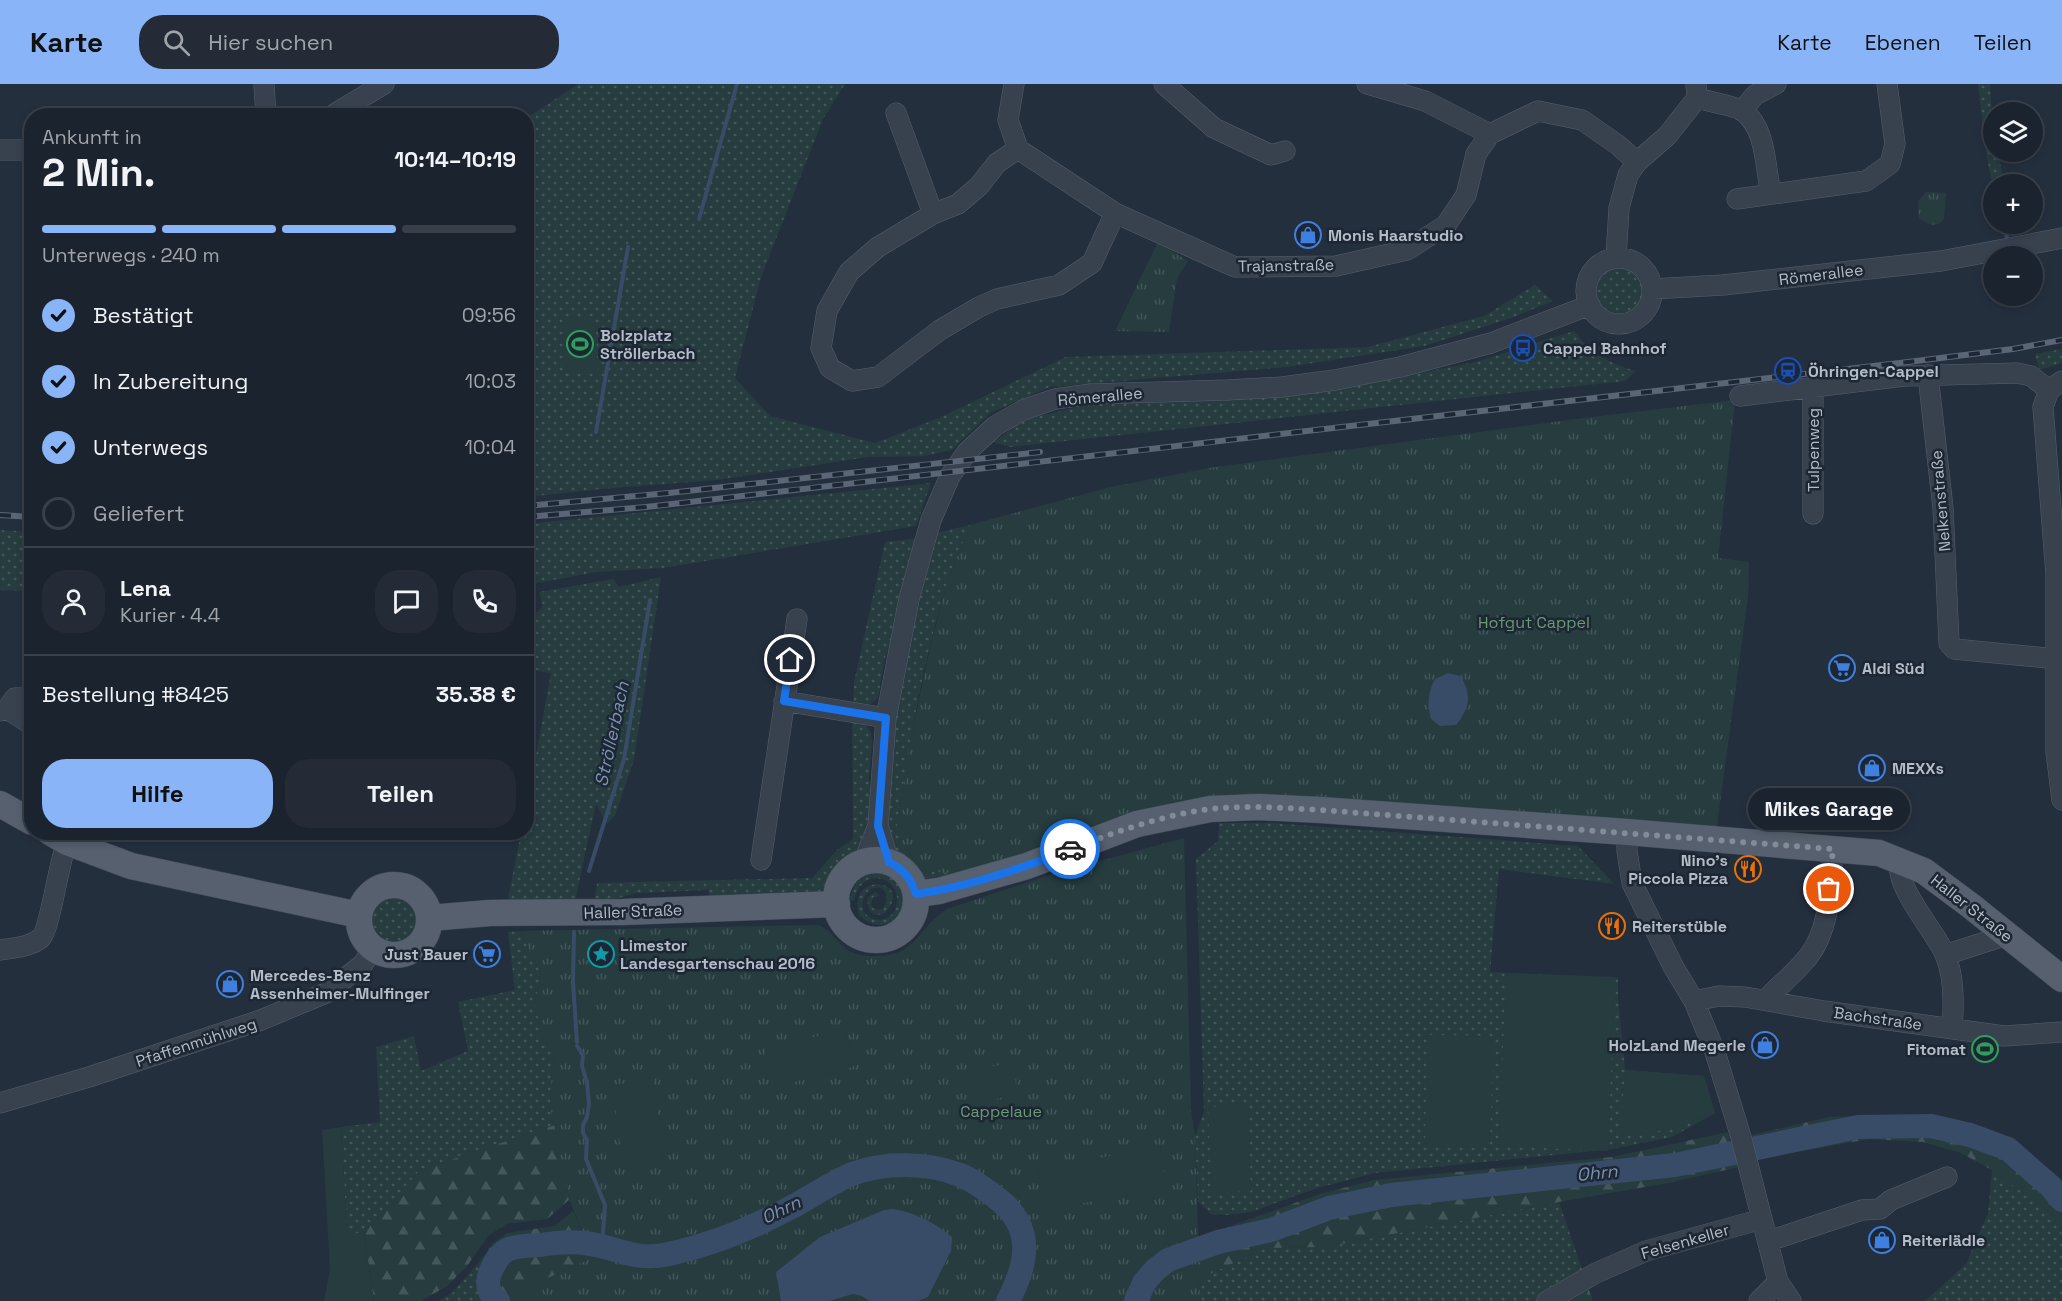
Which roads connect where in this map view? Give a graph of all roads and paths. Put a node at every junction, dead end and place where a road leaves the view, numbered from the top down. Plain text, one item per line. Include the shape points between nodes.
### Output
1 (264, 84) edge
2 (384, 84) edge
3 (1014, 84) edge
4 (1164, 84) edge
5 (1367, 84) edge
6 (1776, 84) edge
7 (1887, 84) edge
8 (1696, 91) edge
9 (266, 108) edge
10 (344, 108) edge
11 (1742, 111) junction
12 (896, 113) dead end
13 (1490, 134) junction
14 (1018, 149) junction
15 (0, 150) edge
16 (24, 150) edge
17 (1285, 151) dead end
18 (1637, 162) junction
19 (1771, 194) junction
20 (1737, 199) dead end
21 (1115, 213) junction
22 (933, 214) junction
23 (2062, 238) edge
24 (1616, 258) junction
25 (1652, 289) junction
26 (1590, 305) junction
27 (1929, 375) junction
28 (1813, 386) junction
29 (2056, 386) edge
30 (1740, 396) dead end
31 (1813, 514) dead end
32 (796, 619) dead end
33 (2057, 659) junction
34 (24, 698) edge
35 (784, 701) junction
36 (4, 710) edge
37 (2059, 711) edge
38 (886, 718) junction
39 (24, 721) edge
40 (2062, 800) edge
41 (0, 804) edge
42 (24, 818) edge
43 (878, 826) junction
44 (1627, 832) junction
45 (58, 840) edge
46 (66, 840) edge
47 (1833, 849) junction
48 (761, 860) dead end
49 (889, 862) junction
50 (1900, 862) junction
51 (863, 863) junction
52 (916, 894) junction
53 (837, 904) junction
54 (359, 915) junction
55 (429, 918) junction
56 (2007, 935) junction
57 (373, 948) junction
58 (0, 950) edge
59 (1946, 955) junction
60 (2062, 979) edge
61 (1765, 1000) junction
62 (1694, 1001) junction
63 (1952, 1028) junction
64 (2062, 1032) edge
65 (0, 1103) edge
66 (1947, 1177) dead end
67 (1762, 1219) junction
68 (1768, 1241) junction
69 (1778, 1282) junction
70 (1547, 1301) edge
71 (1759, 1301) edge
72 (1791, 1301) edge

1 - 9 street
2 - 10 street
3 - 14 street via 1008,120
4 - 17 street via 1214,128 1271,155
5 - 13 street via 1425,101
6 - 11 street via 1755,95
7 - 19 street via 1895,144 1890,164 1866,181
8 - 11 street
8 - 18 street via 1667,136
11 - 19 street via 1763,143
12 - 22 street
13 - 18 street via 1538,111 1582,120
13 - 21 street, Trajanstraße via 1476,154 1466,195 1446,225 1407,250 1336,266 1235,267
14 - 21 street, Trajanstraße
14 - 22 street via 997,163 958,204
15 - 16 street
18 - 24 street via 1628,175 1619,208
19 - 20 street
21 - 22 street via 1092,263 1059,285 979,307 940,330 878,377 852,381 830,368 821,348 827,311 849,272 878,247
23 - 25 street, Römerallee via 1941,261
24 - 25 street via 1641,266
24 - 26 street via 1593,271 1587,288
25 - 26 street via 1645,311 1624,323 1604,320
26 - 38 street, Römerallee via 1491,343 1400,367 1282,387 1091,393 1023,410 995,426 967,452 950,476 931,520 909,599
27 - 28 street
27 - 29 street via 2018,373
27 - 33 street, Nelkenstraße via 1943,508 1949,643 1954,649
28 - 30 street
28 - 31 street, Tulpenweg
29 - 33 street via 2043,408 2056,574
32 - 35 street
33 - 37 street
34 - 36 street via 15,698
35 - 38 street
35 - 48 street
36 - 39 street
37 - 40 street via 2056,752
38 - 43 street, Römerallee
41 - 42 main road
43 - 49 street, Römerallee
43 - 51 street, Römerallee
44 - 47 main road, Haller Straße
44 - 52 main road, Haller Straße via 1321,810 1210,809 1137,824 1027,866
44 - 62 street via 1632,883
45 - 58 street via 61,857 42,937 30,944
46 - 54 main road via 132,866
47 - 50 main road, Haller Straße via 1879,854
47 - 61 street via 1821,935 1809,956
49 - 51 main road
49 - 52 main road via 907,875
50 - 56 main road, Haller Straße via 1924,872
50 - 59 street via 1903,885
51 - 53 main road via 843,879
52 - 53 main road via 916,907 908,924 894,936 881,940 869,940 847,927
53 - 55 main road, Haller Straße
54 - 55 main road via 375,890 394,885 404,886 422,898
54 - 57 main road via 362,934
55 - 57 main road via 428,930 414,949 392,955
56 - 59 street
56 - 60 main road, Haller Straße
57 - 65 street, Pfaffenmühlweg via 363,964 326,993 261,1020
59 - 63 street via 1955,1003
61 - 62 street, Bachstraße via 1719,996
61 - 63 street, Bachstraße
62 - 67 street via 1715,1052
63 - 64 street, Bachstraße via 2004,1036
66 - 68 street via 1891,1200 1880,1209 1862,1210
67 - 68 street
67 - 70 street, Felsenkeller via 1646,1251
68 - 69 street
69 - 71 street
69 - 72 street

